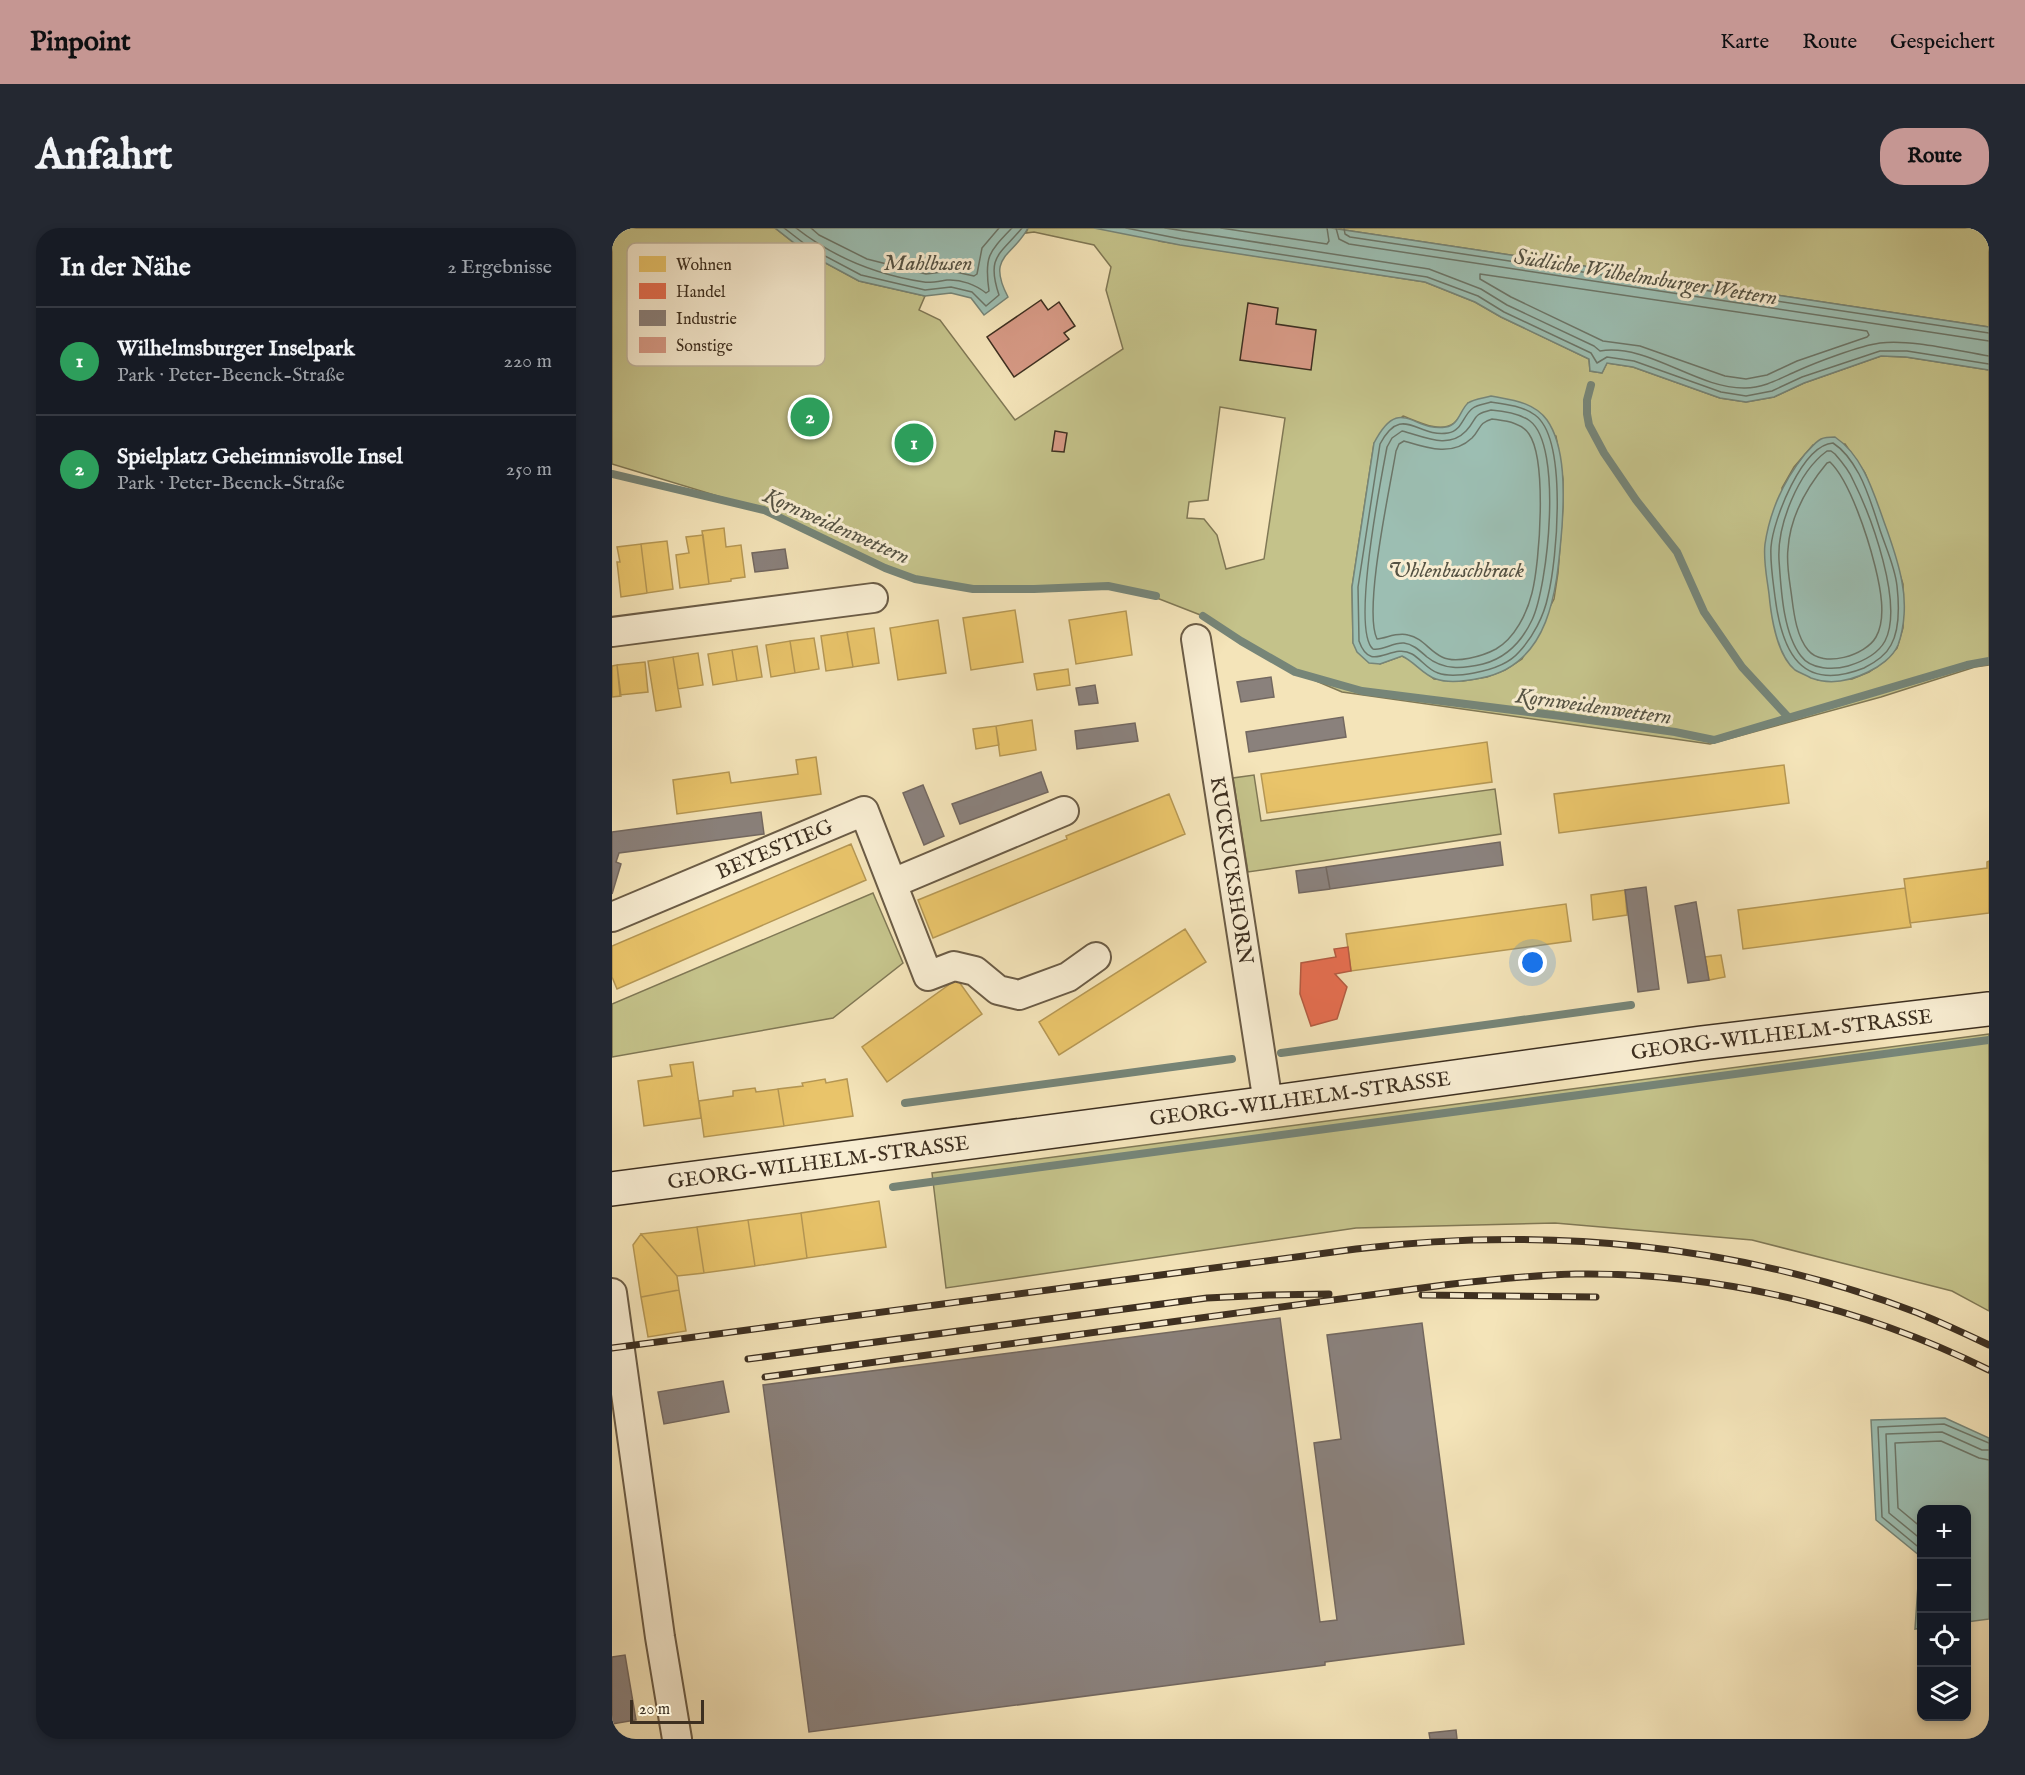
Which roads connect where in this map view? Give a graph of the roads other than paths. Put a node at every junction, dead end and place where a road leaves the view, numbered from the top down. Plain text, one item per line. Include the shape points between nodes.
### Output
1 (873, 598) dead end
2 (612, 632) edge
3 (1196, 639) dead end
4 (1064, 812) dead end
5 (893, 883) junction
6 (612, 917) edge
7 (1096, 957) dead end
8 (1989, 1009) edge
9 (1268, 1103) junction
10 (612, 1189) edge
11 (612, 1293) edge
12 (677, 1739) edge

1 - 2 street
3 - 9 street, KUCKUCKSHORN
4 - 5 street
5 - 6 street, BEYESTIEG via 864,811
5 - 7 street, BEYESTIEG via 928,976 954,966 975,971 998,990 1018,995 1068,977
8 - 9 main road, GEORG-WILHELM-STRASSE via 1701,1043
9 - 10 main road, GEORG-WILHELM-STRASSE
11 - 12 street

